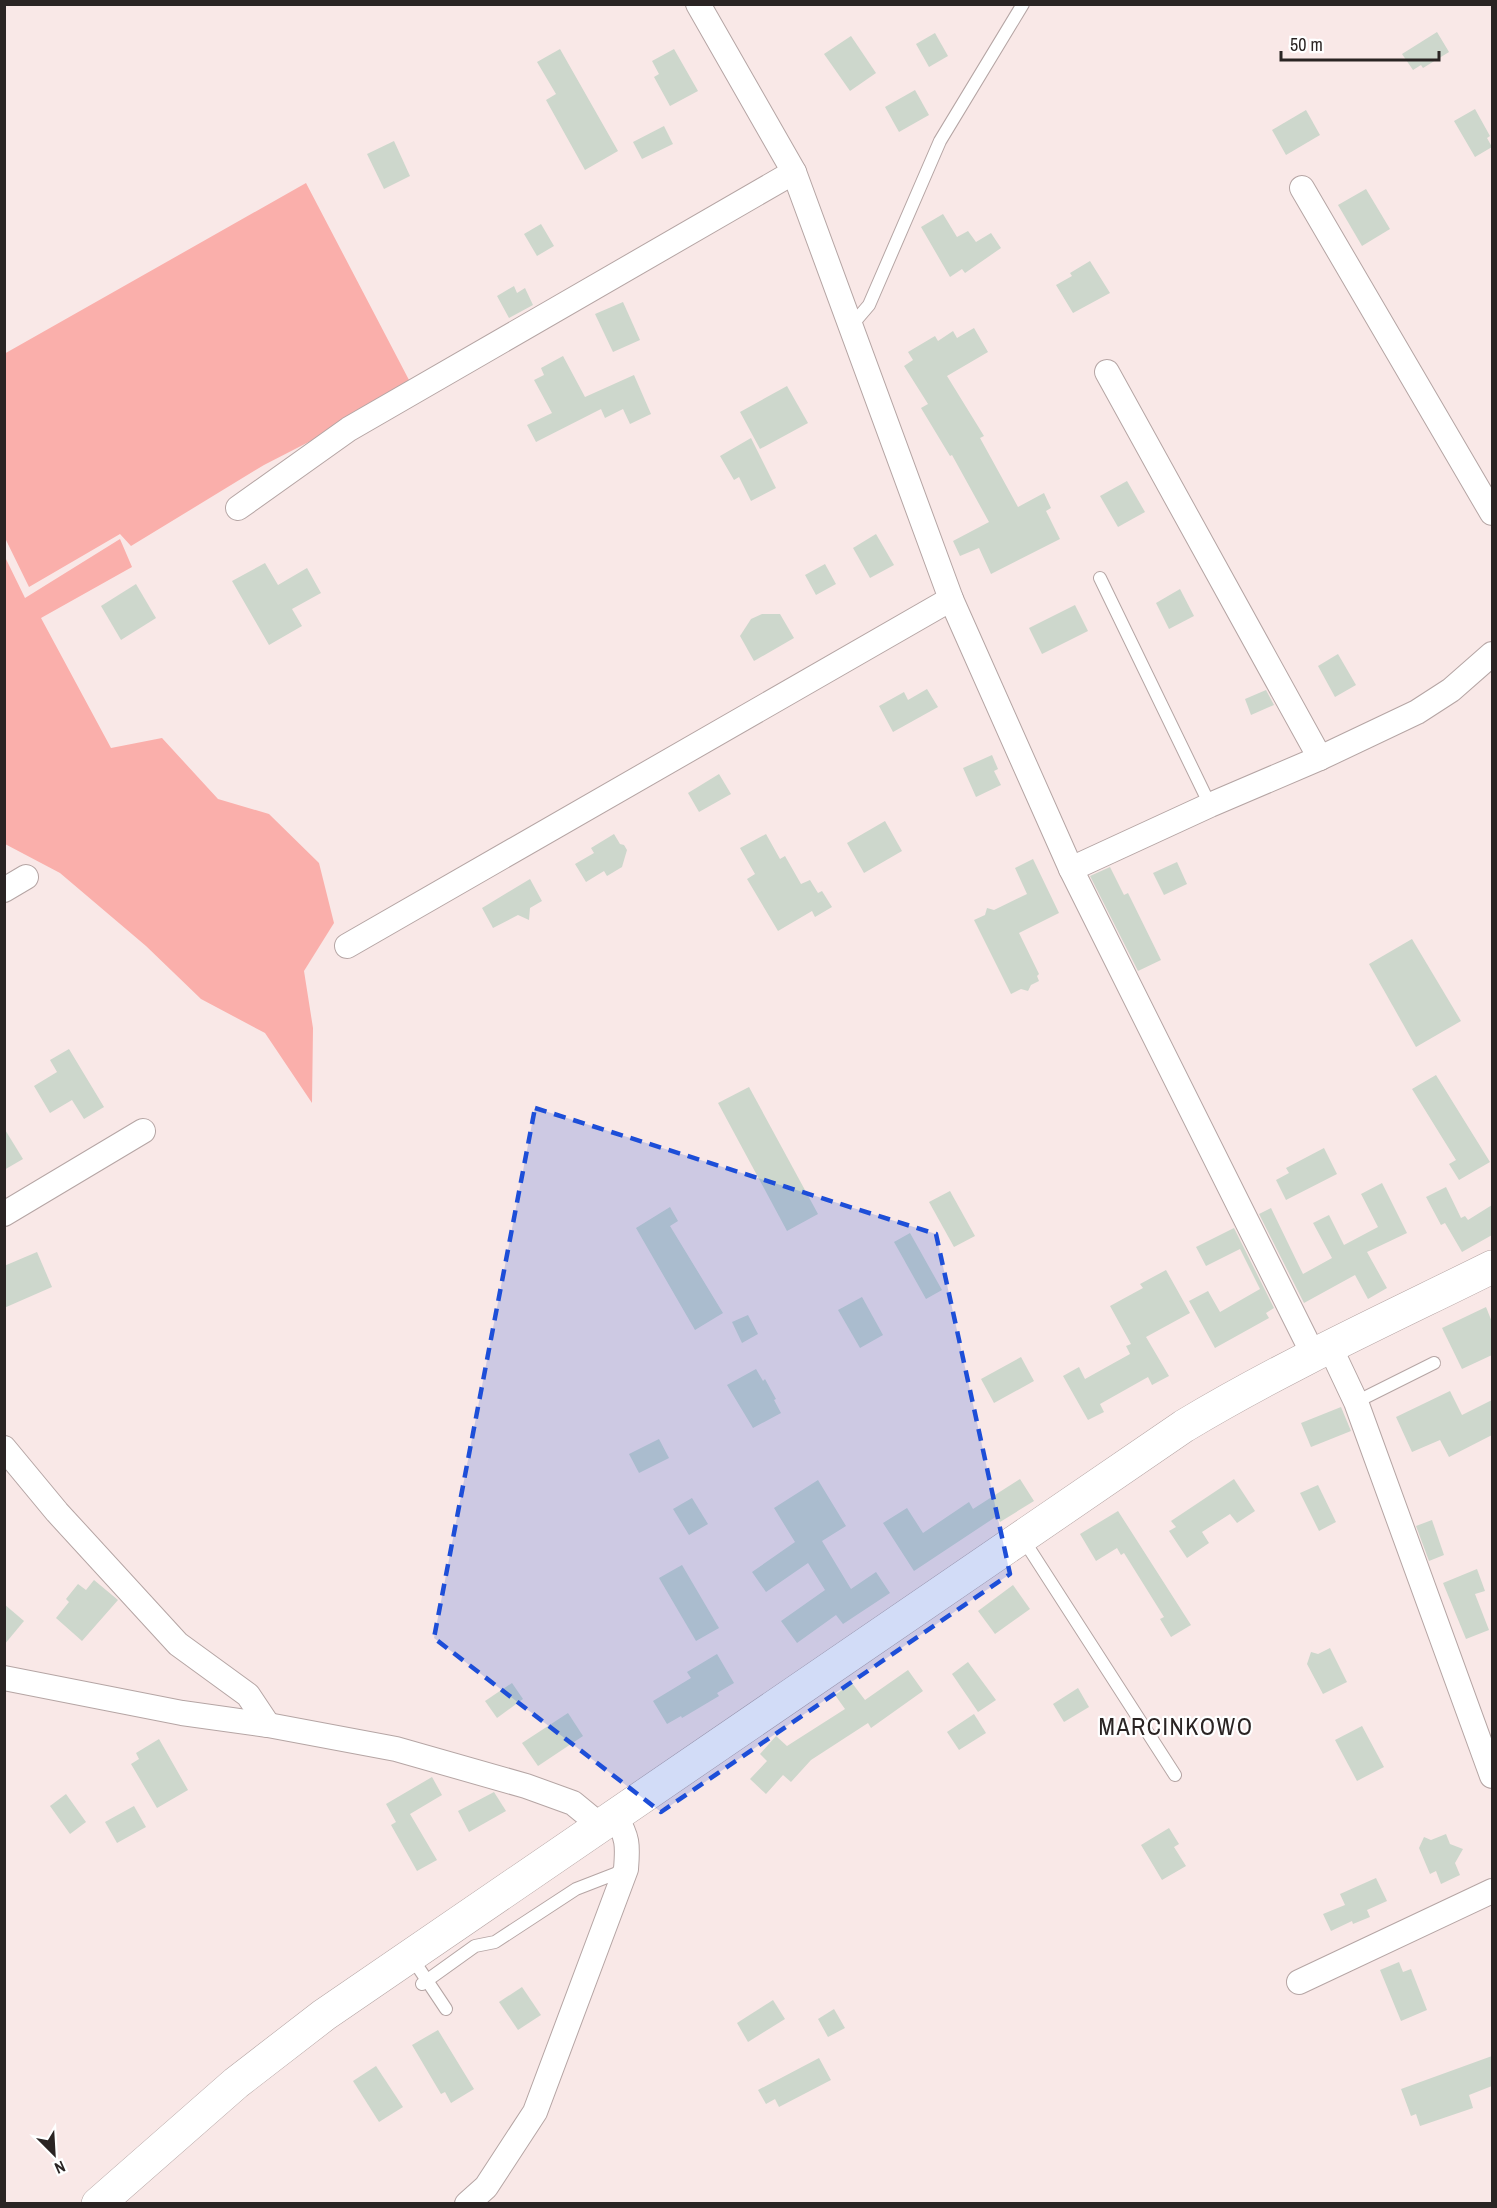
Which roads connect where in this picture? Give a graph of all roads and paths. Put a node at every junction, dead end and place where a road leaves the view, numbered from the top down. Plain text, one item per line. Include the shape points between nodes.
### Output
1 (698, 4) edge
2 (1023, 4) edge
3 (794, 172) junction
4 (1302, 188) dead end
5 (851, 326) junction
6 (1107, 372) dead end
7 (238, 508) dead end
8 (1492, 513) edge
9 (1100, 578) dead end
10 (951, 599) junction
11 (1492, 654) edge
12 (1320, 758) junction
13 (1210, 805) junction
14 (1071, 869) junction
15 (26, 877) dead end
16 (4, 890) edge
17 (347, 946) dead end
18 (143, 1131) dead end
19 (4, 1214) edge
20 (1492, 1267) edge
21 (1322, 1350) junction
22 (1434, 1363) dead end
23 (1356, 1402) junction
24 (4, 1448) edge
25 (1021, 1536) junction
26 (4, 1677) edge
27 (268, 1725) junction
28 (1175, 1775) dead end
29 (1492, 1776) edge
30 (608, 1821) junction
31 (626, 1869) junction
32 (1492, 1891) edge
33 (420, 1973) junction
34 (1299, 1982) dead end
35 (446, 2009) dead end
36 (98, 2204) edge
37 (467, 2204) edge

1 - 3 street
2 - 5 lane via 940,141 869,305
3 - 5 street
3 - 7 street via 349,429
4 - 8 street
5 - 10 street
6 - 12 street
9 - 13 lane
10 - 14 street
10 - 17 street
11 - 12 street via 1451,690 1417,712
12 - 13 street
13 - 14 street
14 - 21 street
15 - 16 street
18 - 19 street
20 - 21 street
21 - 23 street
21 - 25 street via 1184,1426
22 - 23 lane
23 - 29 street
24 - 27 street via 178,1644 248,1695
25 - 28 lane
25 - 30 street
26 - 27 street via 182,1713
27 - 30 street via 396,1749 526,1786
30 - 31 street via 625,1832
30 - 33 street
31 - 33 lane via 576,1889 495,1942 475,1946
31 - 37 street via 535,2112 486,2187
32 - 34 street
33 - 35 lane
33 - 36 street via 324,2015 236,2083

